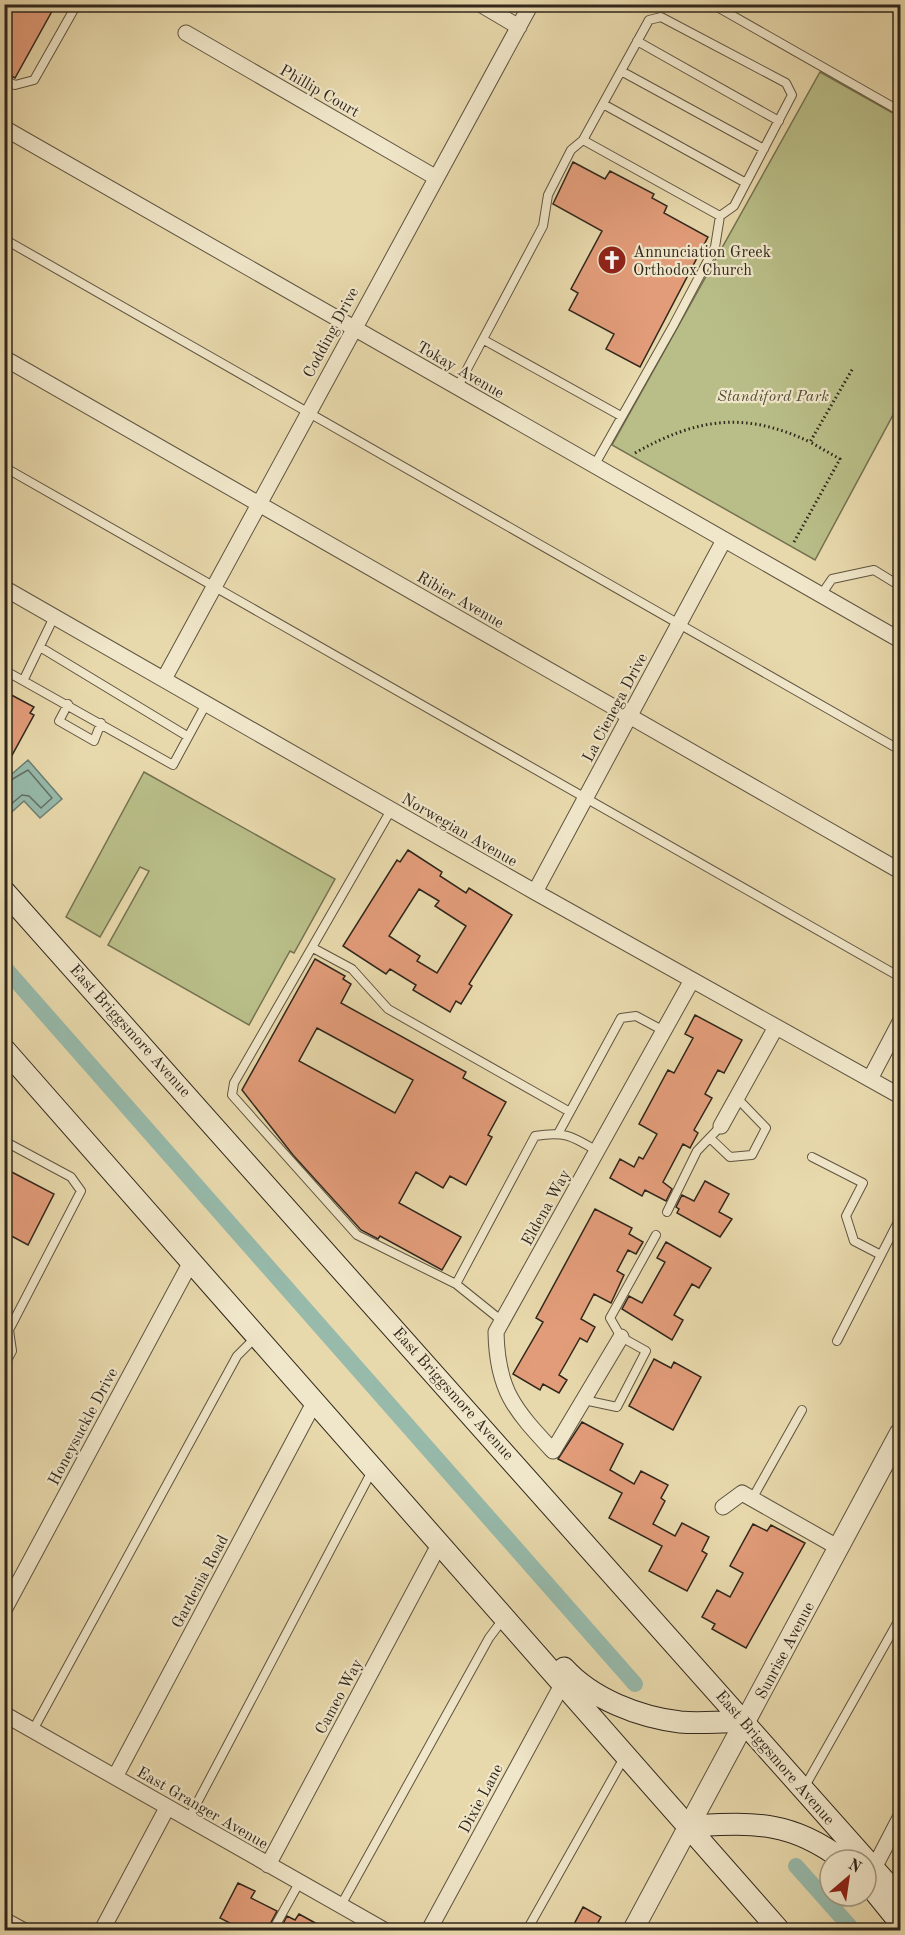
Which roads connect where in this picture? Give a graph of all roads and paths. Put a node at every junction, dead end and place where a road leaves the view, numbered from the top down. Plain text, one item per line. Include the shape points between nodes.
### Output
1 (77, 4) edge
2 (480, 4) edge
3 (531, 4) edge
4 (712, 4) edge
5 (519, 27) junction
6 (186, 33) dead end
7 (637, 41) junction
8 (621, 71) junction
9 (4, 80) edge
10 (603, 104) junction
11 (900, 111) edge
12 (779, 121) junction
13 (4, 128) edge
14 (583, 140) junction
15 (764, 149) junction
16 (435, 177) junction
17 (746, 183) junction
18 (720, 216) junction
19 (4, 239) edge
20 (353, 328) junction
21 (484, 340) junction
22 (4, 358) edge
23 (853, 368) dead end
24 (457, 388) junction
25 (307, 412) junction
26 (621, 417) junction
27 (810, 442) junction
28 (636, 453) dead end
29 (4, 467) edge
30 (594, 467) junction
31 (258, 503) junction
32 (724, 540) junction
33 (794, 542) dead end
34 (900, 586) edge
35 (213, 587) junction
36 (4, 588) edge
37 (821, 595) junction
38 (54, 617) junction
39 (680, 622) junction
40 (900, 639) edge
41 (40, 648) junction
42 (4, 670) edge
43 (24, 679) junction
44 (164, 679) junction
45 (68, 704) junction
46 (206, 704) junction
47 (629, 717) junction
48 (101, 723) junction
49 (187, 736) junction
50 (900, 750) edge
51 (586, 797) junction
52 (391, 810) junction
53 (900, 871) edge
54 (4, 891) edge
55 (535, 892) junction
56 (313, 948) junction
57 (900, 977) edge
58 (692, 980) junction
59 (900, 1022) edge
60 (776, 1027) junction
61 (664, 1031) junction
62 (4, 1049) edge
63 (870, 1079) junction
64 (900, 1096) edge
65 (737, 1098) junction
66 (570, 1112) junction
67 (721, 1126) joint
68 (559, 1132) junction
69 (710, 1138) junction
70 (4, 1141) edge
71 (597, 1151) junction
72 (812, 1157) dead end
73 (667, 1212) dead end
74 (900, 1218) edge
75 (656, 1234) dead end
76 (881, 1255) junction
77 (192, 1260) junction
78 (456, 1284) junction
79 (502, 1321) junction
80 (7, 1329) edge
81 (258, 1335) junction
82 (621, 1337) junction
83 (837, 1341) dead end
84 (4, 1366) edge
85 (584, 1400) junction
86 (315, 1401) junction
87 (802, 1410) dead end
88 (900, 1433) edge
89 (374, 1468) junction
90 (752, 1499) junction
91 (723, 1507) dead end
92 (440, 1543) junction
93 (839, 1548) junction
94 (4, 1610) edge
95 (505, 1617) junction
96 (900, 1618) edge
97 (563, 1683) junction
98 (4, 1714) edge
99 (746, 1722) junction
100 (33, 1730) junction
101 (626, 1755) junction
102 (114, 1778) junction
103 (804, 1788) junction
104 (167, 1808) junction
105 (900, 1818) edge
106 (188, 1820) junction
107 (688, 1826) junction
108 (827, 1848) edge
109 (850, 1848) edge
110 (878, 1859) edge
111 (268, 1865) junction
112 (878, 1880) edge
113 (299, 1883) junction
114 (878, 1887) edge
115 (900, 1898) edge
116 (340, 1906) junction
117 (4, 1916) edge
118 (900, 1923) edge
119 (30, 1930) edge
120 (102, 1930) edge
121 (273, 1930) edge
122 (384, 1930) edge
123 (429, 1930) edge
124 (527, 1930) edge
125 (633, 1930) edge
126 (779, 1930) edge

1 - 9 lane via 34,80 15,85
2 - 5 street
3 - 5 street, Codding Drive
4 - 11 lane
5 - 16 street, Codding Drive
6 - 16 street, Phillip Court
7 - 8 lane
7 - 12 lane
7 - 12 lane via 649,20 661,17 786,82 792,95
8 - 10 lane
8 - 15 lane
10 - 14 lane
10 - 17 lane
12 - 15 lane
13 - 20 street, Tokay Avenue
14 - 18 lane
14 - 21 lane via 571,150 548,195 543,226
15 - 17 lane
16 - 20 street, Codding Drive
17 - 18 lane via 734,206
18 - 26 lane via 715,247
19 - 25 lane
20 - 24 street, Tokay Avenue
20 - 25 street, Codding Drive
21 - 24 lane
21 - 26 lane
22 - 31 street, Ribier Avenue
23 - 27 path
24 - 30 street, Tokay Avenue
25 - 31 street, Codding Drive
25 - 39 lane
26 - 30 lane
27 - 28 path via 758,424 723,421 687,428
27 - 33 path via 840,459
29 - 35 lane
30 - 32 street, Tokay Avenue
31 - 35 street, Codding Drive
31 - 47 street, Ribier Avenue
32 - 37 street, Tokay Avenue
32 - 39 street, La Cienega Drive
34 - 37 lane via 874,570 832,579
35 - 44 street, Codding Drive
35 - 51 lane
36 - 38 street, Norwegian Avenue
37 - 40 street, Tokay Avenue
38 - 41 lane
38 - 44 street, Norwegian Avenue
39 - 47 street, La Cienega Drive
39 - 50 lane
41 - 43 lane
41 - 49 lane
42 - 43 lane
43 - 45 lane
44 - 46 street, Norwegian Avenue
45 - 48 lane
45 - 48 lane via 59,721 94,741
46 - 49 lane
46 - 52 street, Norwegian Avenue
47 - 51 street, La Cienega Drive
47 - 53 street, Ribier Avenue
48 - 49 lane via 173,765
51 - 55 street, La Cienega Drive
51 - 57 lane
52 - 55 street, Norwegian Avenue
52 - 56 lane
54 - 99 main road, East Briggsmore Avenue
55 - 58 street, Norwegian Avenue
56 - 66 lane via 352,969 388,1009
56 - 78 lane via 234,1083 232,1095 357,1235
58 - 60 street, Norwegian Avenue
58 - 61 street, Eldena Way
59 - 63 street
60 - 63 street, Norwegian Avenue
60 - 65 street
61 - 66 lane via 636,1016 621,1018
61 - 71 street, Eldena Way
62 - 77 main road
63 - 64 street, Norwegian Avenue
65 - 67 street
65 - 69 lane via 766,1128 752,1155 730,1156
66 - 68 lane
67 - 69 lane
68 - 71 lane
68 - 78 lane via 535,1136
69 - 73 lane via 697,1151
70 - 80 lane via 71,1178 81,1191
71 - 79 street, Eldena Way
72 - 76 lane via 863,1183 846,1216 854,1241
74 - 76 lane
75 - 82 lane via 610,1318
76 - 83 lane
77 - 81 main road
77 - 94 street, Honeysuckle Drive
78 - 79 lane
79 - 85 street, Eldena Way via 496,1332 503,1385 514,1406 553,1451
80 - 84 lane via 12,1351
81 - 86 main road
81 - 100 lane via 237,1356
82 - 85 street
82 - 85 lane via 646,1351 617,1407
86 - 89 main road
86 - 102 street, Gardenia Road
87 - 90 lane
88 - 93 street, Sunrise Avenue
89 - 92 main road
89 - 106 lane
90 - 91 street via 742,1494
90 - 93 street
92 - 95 main road
92 - 111 street, Cameo Way
93 - 99 street, Sunrise Avenue
95 - 97 main road
95 - 99 main road via 534,1636 574,1679 608,1700 637,1712 682,1722
95 - 116 lane via 489,1638
96 - 103 lane
97 - 101 main road
97 - 123 street, Dixie Lane
98 - 100 street, East Granger Avenue
99 - 103 main road, East Briggsmore Avenue
99 - 107 street, Sunrise Avenue
100 - 102 street, East Granger Avenue
101 - 107 main road
101 - 124 lane
102 - 104 street, East Granger Avenue
103 - 109 main road, East Briggsmore Avenue
104 - 106 street, East Granger Avenue
104 - 120 street
105 - 110 street
106 - 111 street, East Granger Avenue
107 - 108 main road via 759,1823 787,1830
107 - 125 street, Sunrise Avenue
107 - 126 main road
111 - 113 street, East Granger Avenue
112 - 115 main road, East Briggsmore Avenue
113 - 116 street, East Granger Avenue
113 - 121 lane
114 - 118 main road
116 - 122 street, East Granger Avenue
117 - 119 lane

